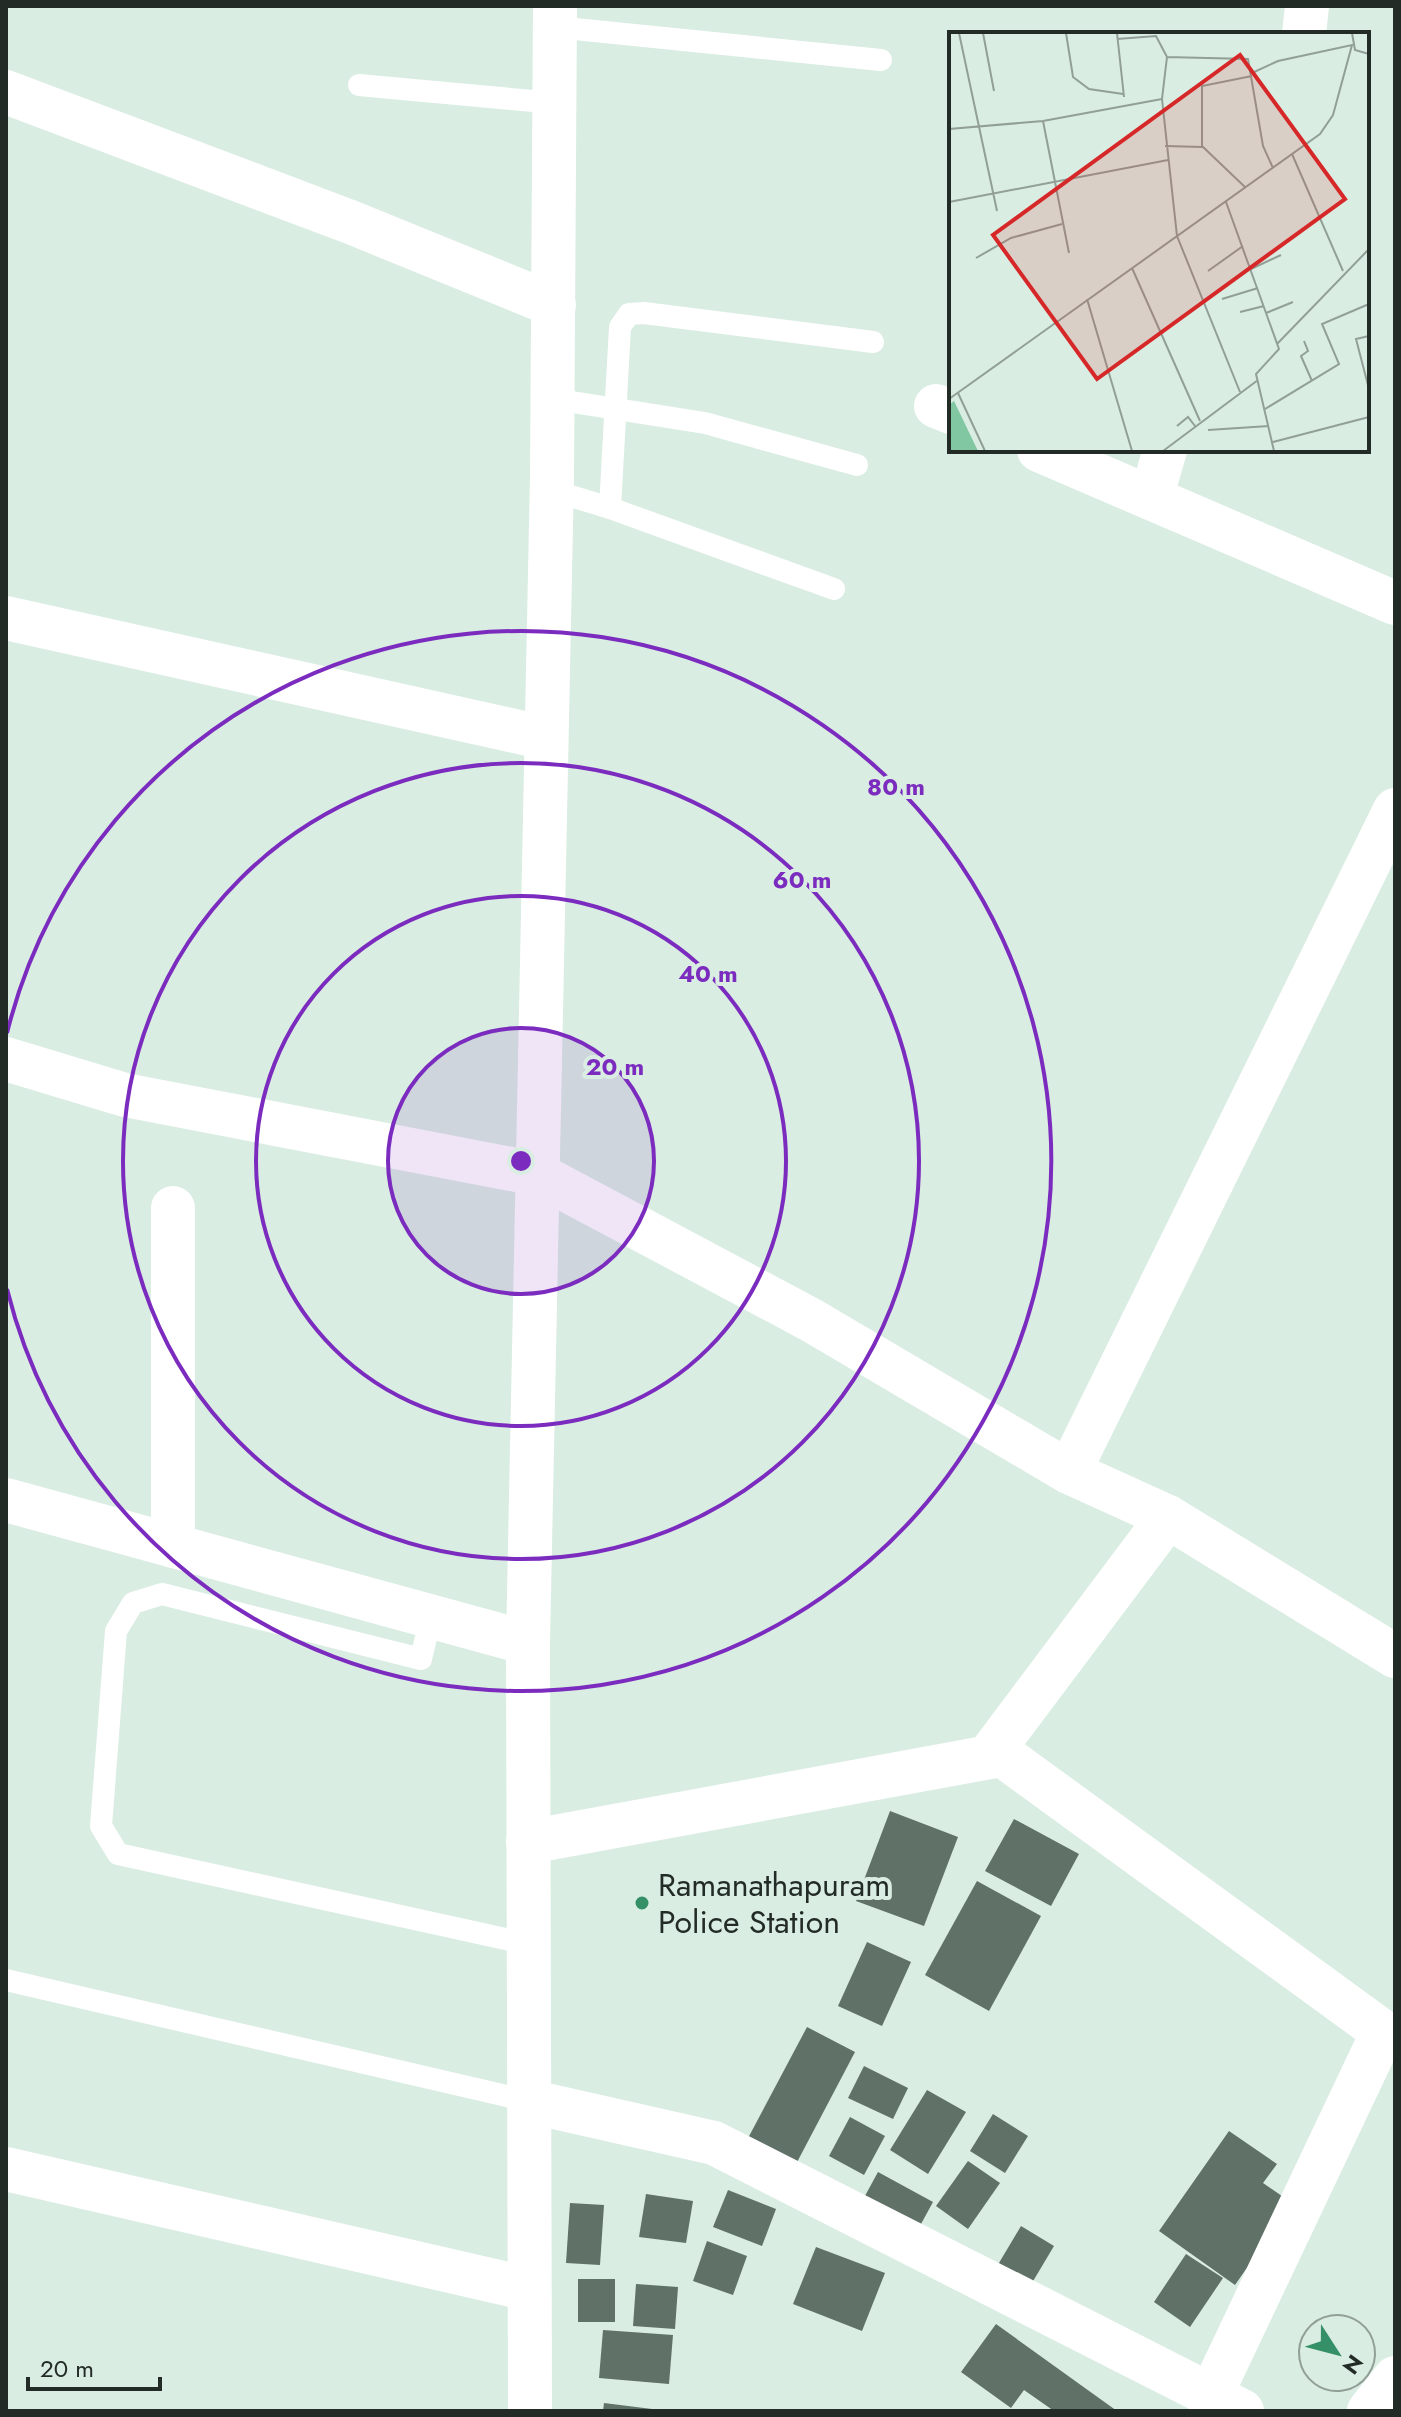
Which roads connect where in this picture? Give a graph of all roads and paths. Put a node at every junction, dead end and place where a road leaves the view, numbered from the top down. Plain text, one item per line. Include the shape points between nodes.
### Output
1 (1307, 6) edge
2 (555, 16) edge
3 (1304, 32) edge
4 (881, 60) dead end
5 (359, 85) dead end
6 (6, 92) edge
7 (555, 103) junction
8 (554, 305) junction
9 (873, 342) dead end
10 (553, 399) junction
11 (616, 409) junction
12 (1044, 452) edge
13 (1164, 452) edge
14 (857, 465) dead end
15 (551, 490) junction
16 (1151, 498) junction
17 (610, 508) junction
18 (834, 589) dead end
19 (1395, 603) edge
20 (6, 618) edge
21 (546, 738) junction
22 (1395, 810) edge
23 (6, 1059) edge
24 (537, 1174) junction
25 (173, 1208) dead end
26 (1069, 1472) junction
27 (6, 1500) edge
28 (1168, 1517) junction
29 (173, 1546) junction
30 (431, 1616) junction
31 (528, 1643) junction
32 (1395, 1656) edge
33 (1001, 1755) junction
34 (528, 1842) junction
35 (528, 1944) junction
36 (6, 1980) edge
37 (528, 2101) junction
38 (6, 2169) edge
39 (529, 2289) junction
40 (1395, 2378) edge
41 (1229, 2407) edge
42 (530, 2411) edge
43 (1369, 2411) edge

1 - 3 street
2 - 4 lane
2 - 7 street
5 - 7 lane
6 - 8 street
7 - 8 street
8 - 10 street
9 - 11 lane via 629,314 620,327
10 - 11 lane
10 - 15 street
11 - 14 lane via 705,423
11 - 17 lane
12 - 16 street
13 - 16 street
15 - 17 lane
15 - 21 street
16 - 19 street
17 - 18 lane
20 - 21 street
21 - 24 street
22 - 26 street
23 - 24 street via 125,1095
24 - 26 street via 811,1320
24 - 31 street
25 - 29 street
26 - 28 street
27 - 29 street
28 - 32 street
28 - 33 street via 994,1749
29 - 30 street
30 - 31 street
30 - 35 lane via 421,1659 162,1594 133,1603 116,1631 101,1826 118,1854
31 - 34 street
33 - 34 street
33 - 41 street via 1383,2032
34 - 35 street
35 - 37 street
36 - 37 lane
37 - 39 street
37 - 41 street via 714,2143
38 - 39 street
39 - 42 street
40 - 43 street

